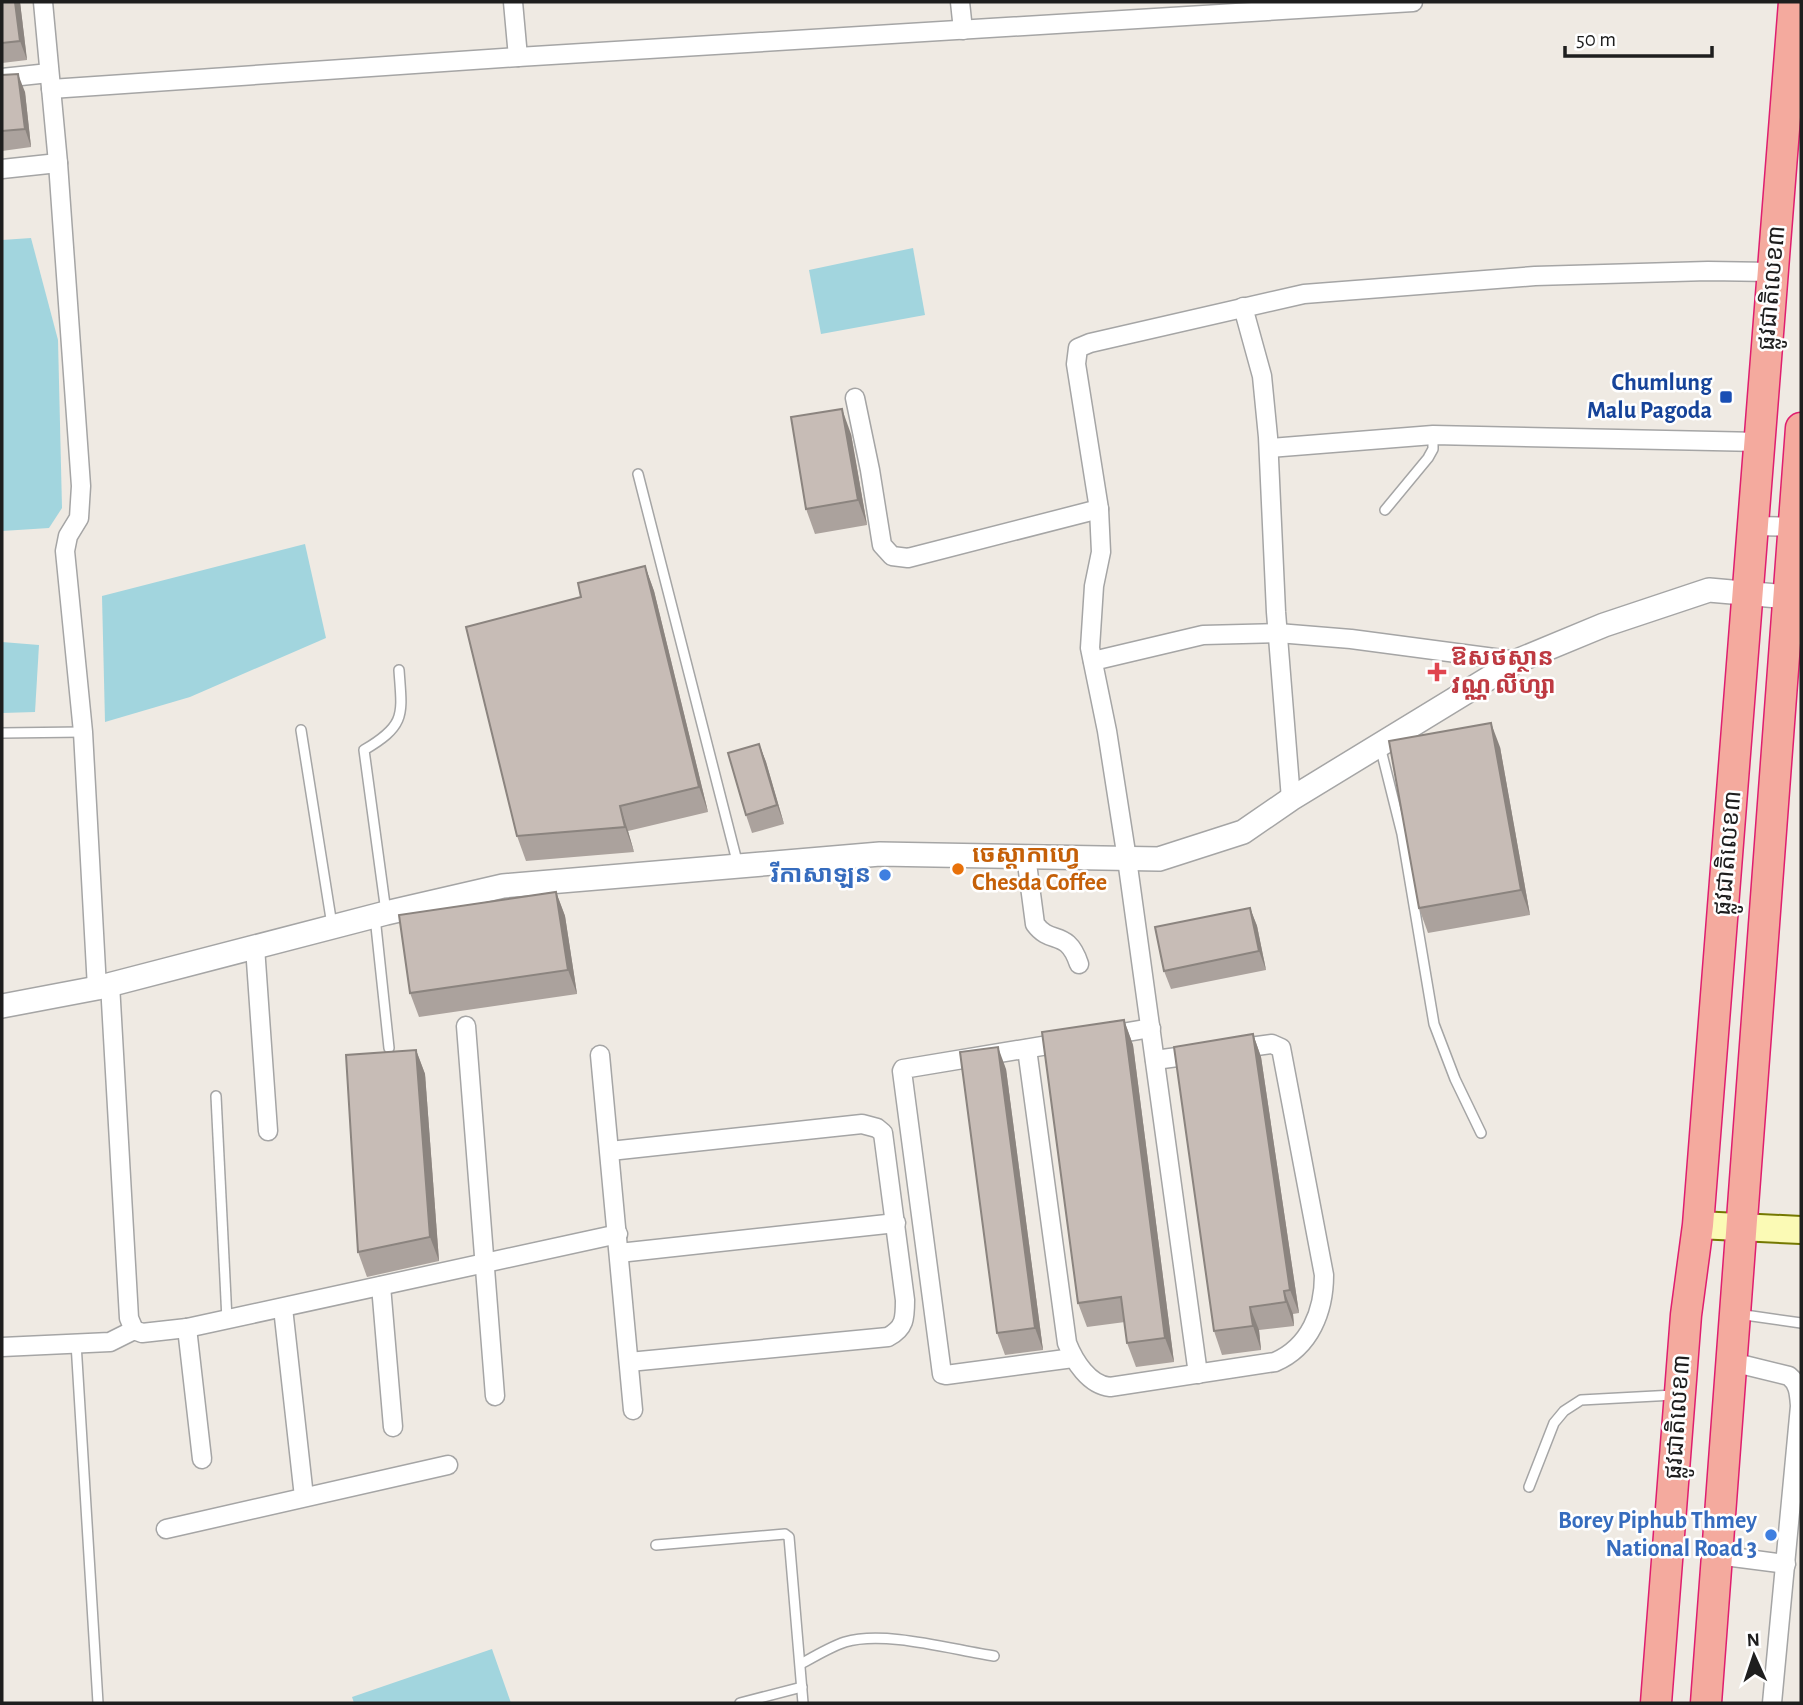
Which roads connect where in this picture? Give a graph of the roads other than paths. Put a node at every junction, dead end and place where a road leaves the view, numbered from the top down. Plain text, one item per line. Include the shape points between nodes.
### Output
1 (43, 2) edge
2 (513, 2) edge
3 (960, 2) edge
4 (1413, 2) edge
5 (1794, 2) edge
6 (962, 30) junction
7 (518, 57) junction
8 (2, 78) edge
9 (50, 81) junction
10 (58, 163) junction
11 (2, 169) edge
12 (1773, 272) junction
13 (1243, 307) junction
14 (855, 398) dead end
15 (1801, 428) edge
16 (1433, 435) junction
17 (1760, 442) junction
18 (1269, 448) junction
19 (638, 474) dead end
20 (1099, 509) junction
21 (1385, 510) dead end
22 (1753, 526) junction
23 (1797, 542) edge
24 (1748, 594) junction
25 (1788, 597) junction
26 (1278, 633) junction
27 (1093, 661) junction
28 (1517, 661) junction
29 (399, 670) dead end
30 (301, 730) dead end
31 (83, 732) junction
32 (2, 733) edge
33 (1380, 746) junction
34 (1291, 799) junction
35 (1026, 856) junction
36 (1127, 859) junction
37 (738, 868) junction
38 (381, 914) junction
39 (332, 927) junction
40 (255, 947) junction
41 (1079, 964) dead end
42 (103, 986) junction
43 (2, 1006) edge
44 (466, 1026) dead end
45 (1150, 1028) junction
46 (389, 1048) dead end
47 (1027, 1049) junction
48 (600, 1055) dead end
49 (1155, 1060) junction
50 (216, 1096) dead end
51 (268, 1131) dead end
52 (1481, 1133) dead end
53 (610, 1151) junction
54 (895, 1223) junction
55 (1698, 1225) junction
56 (1742, 1229) junction
57 (1801, 1230) edge
58 (618, 1234) junction
59 (619, 1253) junction
60 (485, 1263) junction
61 (381, 1286) junction
62 (283, 1308) junction
63 (1736, 1314) junction
64 (228, 1320) junction
65 (1801, 1323) edge
66 (187, 1328) junction
67 (134, 1331) junction
68 (76, 1343) junction
69 (2, 1347) edge
70 (1073, 1358) junction
71 (629, 1362) junction
72 (1732, 1362) junction
73 (1198, 1374) junction
74 (1680, 1395) junction
75 (495, 1396) dead end
76 (633, 1410) dead end
77 (393, 1427) dead end
78 (202, 1459) dead end
79 (448, 1465) dead end
80 (1529, 1487) dead end
81 (304, 1497) junction
82 (166, 1529) dead end
83 (656, 1545) dead end
84 (1717, 1555) junction
85 (1786, 1564) junction
86 (994, 1656) dead end
87 (801, 1664) junction
88 (802, 1687) junction
89 (97, 1703) edge
90 (740, 1703) edge
91 (803, 1703) edge
92 (1656, 1703) edge
93 (1706, 1703) edge
94 (1772, 1703) edge

1 - 9 street
2 - 7 street
3 - 6 street
4 - 6 street
5 - 12 highway, ផ្លូវជាតិលេខ៣
6 - 7 street
7 - 9 street
8 - 9 street
9 - 10 street
10 - 11 street
10 - 31 street via 81,486 79,518 65,551
12 - 13 street via 1535,276 1304,294
12 - 17 highway, ផ្លូវជាតិលេខ៣
13 - 18 street via 1262,376
13 - 20 street via 1078,348 1076,364
14 - 20 street via 882,545 892,556 908,558
15 - 23 highway, ផ្លូវជាតិលេខ៣
16 - 17 street
16 - 18 street
16 - 21 lane via 1428,458
17 - 22 highway, ផ្លូវជាតិលេខ៣
18 - 26 street
19 - 37 lane
20 - 27 street via 1101,552 1094,586
22 - 23 street
22 - 24 highway, ផ្លូវជាតិលេខ៣
23 - 25 highway, ផ្លូវជាតិលេខ៣
24 - 25 street
24 - 28 street via 1709,590 1604,625
24 - 55 highway, ផ្លូវជាតិលេខ៣
25 - 56 highway, ផ្លូវជាតិលេខ៣
26 - 27 street via 1203,635
26 - 28 street
26 - 34 street
27 - 36 street
28 - 33 street
29 - 38 lane via 402,714 394,727 364,750
30 - 39 lane
31 - 32 lane
31 - 42 street
33 - 34 street
33 - 52 lane via 1402,834 1433,1024
34 - 36 street via 1242,832 1159,859
35 - 36 street
35 - 37 street via 880,854
35 - 41 street via 1035,924 1042,933 1074,948
36 - 45 street
37 - 38 street via 503,886
38 - 39 street
38 - 46 lane
39 - 40 street
40 - 42 street
40 - 51 street
42 - 43 street
42 - 67 street via 129,1318
44 - 60 street
45 - 47 street
45 - 49 street
47 - 70 street via 1067,1343
47 - 70 street via 902,1071 942,1374
48 - 53 street
49 - 73 street
49 - 73 street via 1272,1044 1280,1048 1324,1275 1317,1318 1295,1351 1275,1362
50 - 64 lane
53 - 54 street via 862,1124 883,1133
53 - 58 street
54 - 59 street
54 - 71 street via 905,1320 888,1337
55 - 56 main road
55 - 74 highway, ផ្លូវជាតិលេខ៣
56 - 57 main road
56 - 63 highway, ផ្លូវជាតិលេខ៣
58 - 59 street
58 - 60 street
59 - 71 street
60 - 61 street
60 - 75 street
61 - 62 street
61 - 77 street
62 - 64 street
62 - 81 street
63 - 65 lane
63 - 72 highway, ផ្លូវជាតិលេខ៣
64 - 66 street
66 - 67 street
66 - 78 street
67 - 68 street via 110,1342
68 - 69 street
68 - 89 lane
70 - 73 street via 1103,1386
71 - 76 street
72 - 84 highway, ផ្លូវជាតិលេខ៣
72 - 85 street via 1789,1376 1798,1388
74 - 80 lane via 1581,1400 1555,1423
74 - 92 highway, ផ្លូវជាតិលេខ៣
79 - 81 street
81 - 82 street
83 - 87 lane via 789,1537
84 - 85 street
84 - 93 highway, ផ្លូវជាតិលេខ៣
85 - 94 street
86 - 87 lane via 865,1639 844,1642
87 - 88 lane
88 - 90 lane
88 - 91 lane

